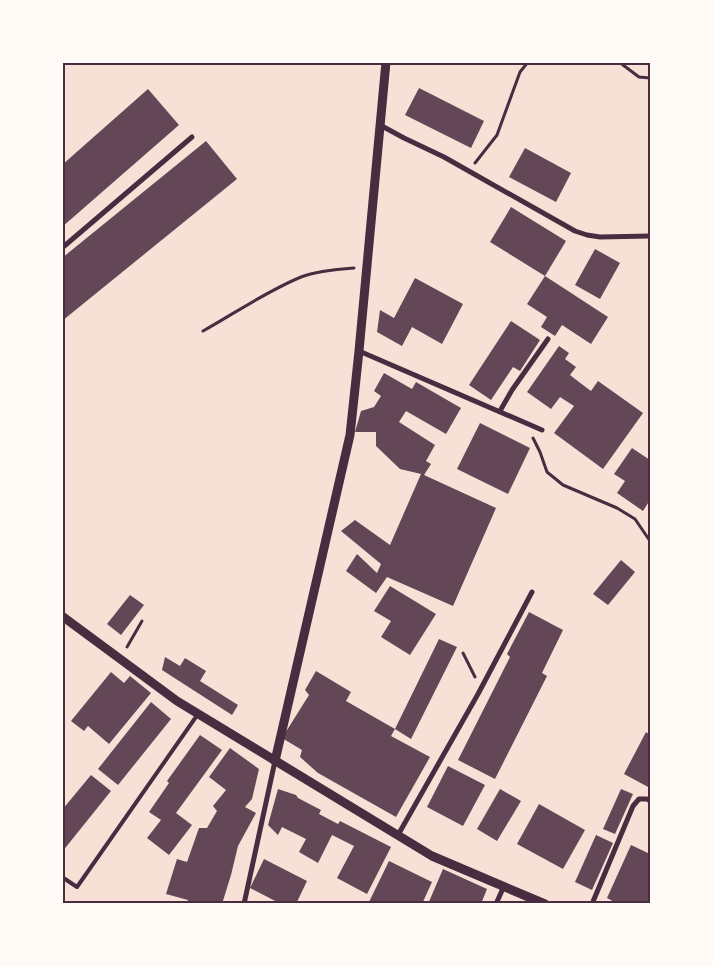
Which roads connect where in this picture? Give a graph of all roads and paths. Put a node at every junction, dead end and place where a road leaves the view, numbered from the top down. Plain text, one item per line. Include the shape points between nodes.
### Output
1 (386, 62) edge
2 (528, 62) edge
3 (619, 62) edge
4 (650, 78) edge
5 (380, 125) junction
6 (192, 138) dead end
7 (469, 172) junction
8 (650, 236) edge
9 (62, 248) edge
10 (367, 267) junction
11 (204, 332) dead end
12 (548, 339) dead end
13 (359, 351) junction
14 (500, 411) junction
15 (524, 422) junction
16 (542, 430) dead end
17 (650, 541) edge
18 (532, 592) dead end
19 (62, 616) edge
20 (142, 621) dead end
21 (463, 652) dead end
22 (120, 658) junction
23 (481, 689) junction
24 (198, 714) junction
25 (275, 761) junction
26 (650, 801) edge
27 (398, 835) junction
28 (62, 877) edge
29 (504, 886) junction
30 (244, 904) edge
31 (496, 904) edge
32 (545, 904) edge
33 (592, 904) edge

1 - 5 street
2 - 7 path via 520,72 496,135
3 - 4 path via 639,77
5 - 7 street
5 - 10 street
6 - 9 street
7 - 8 street via 575,231 600,237
10 - 11 path via 302,276
10 - 13 street
12 - 14 street
13 - 14 street
13 - 25 street via 350,435
14 - 15 street
15 - 16 street
15 - 17 path via 547,472 563,486 617,508 634,519
18 - 23 street
19 - 22 street
20 - 22 path
21 - 23 path
22 - 24 street
23 - 27 street
24 - 25 street
24 - 28 lane via 77,887
25 - 27 street
25 - 30 street
26 - 33 street via 639,800 633,806
27 - 29 street via 432,856
29 - 31 street
29 - 32 street

